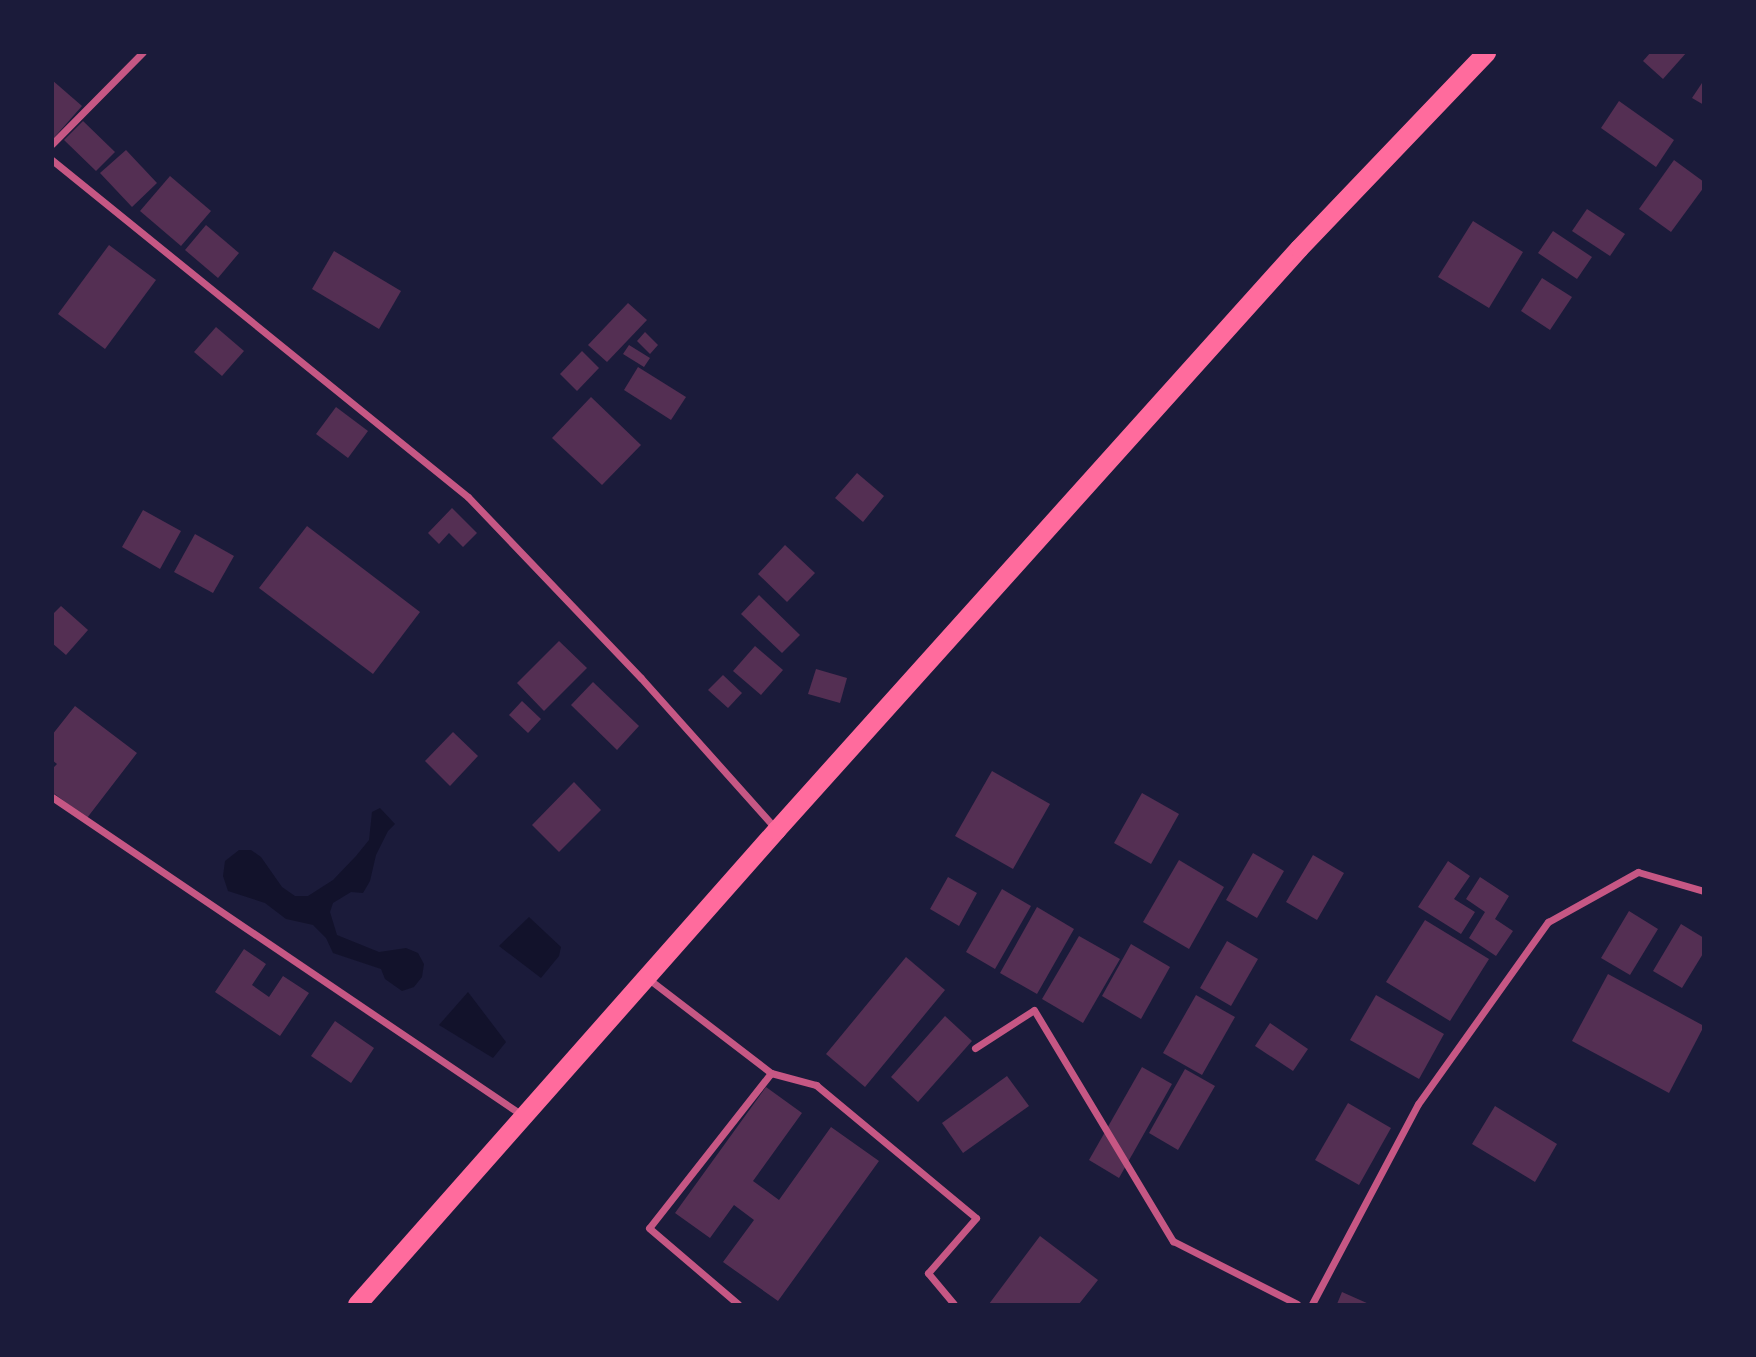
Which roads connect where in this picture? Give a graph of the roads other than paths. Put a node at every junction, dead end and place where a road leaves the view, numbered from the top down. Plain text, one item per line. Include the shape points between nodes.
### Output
1 (143, 52) edge
2 (1486, 52) edge
3 (52, 144) edge
4 (52, 160) edge
5 (52, 797) edge
6 (776, 830) junction
7 (1703, 891) edge
8 (646, 977) junction
9 (975, 1048) dead end
10 (771, 1073) junction
11 (523, 1115) junction
12 (357, 1304) edge
13 (738, 1304) edge
14 (954, 1304) edge
15 (1297, 1304) edge
16 (1312, 1304) edge

1 - 3 street
2 - 6 highway via 1299,248
4 - 6 street via 468,497 641,678
5 - 11 street
6 - 8 highway
7 - 16 street via 1638,872 1549,922 1419,1104
8 - 10 street
8 - 11 highway
9 - 15 street via 1034,1010 1173,1241
10 - 13 street via 649,1228
10 - 14 street via 816,1085 976,1218 928,1273
11 - 12 highway

